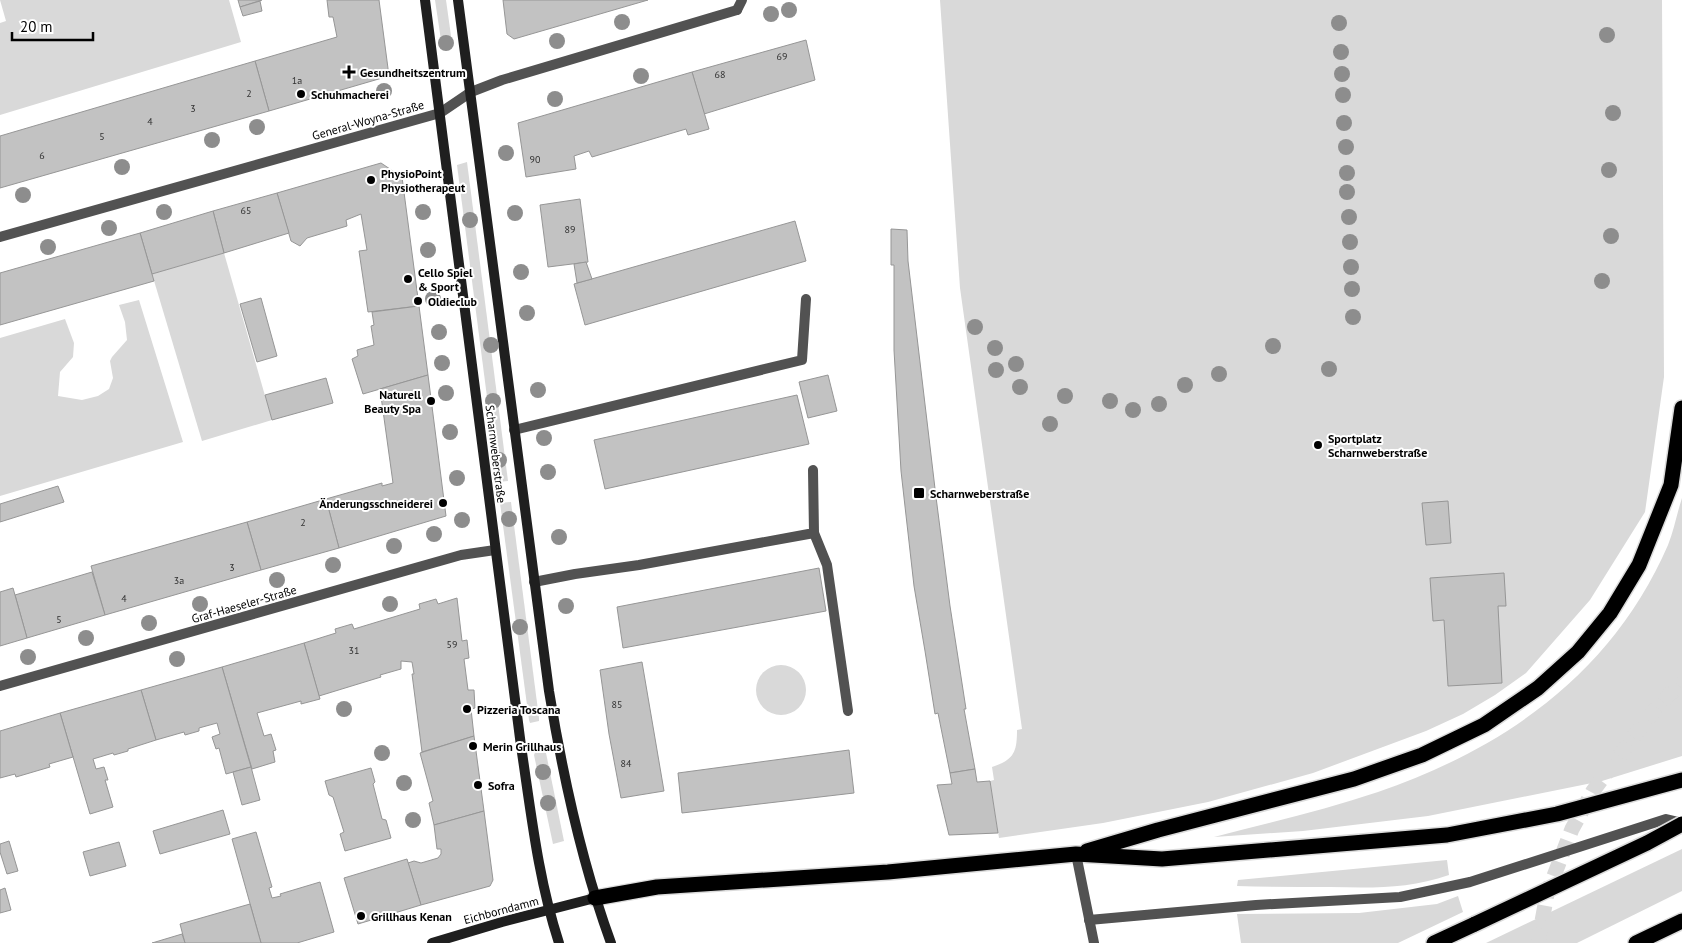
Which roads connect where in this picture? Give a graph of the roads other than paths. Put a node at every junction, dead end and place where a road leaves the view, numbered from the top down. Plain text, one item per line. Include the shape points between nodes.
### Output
1 (425, 0) edge
2 (458, 0) edge
3 (739, 5) edge
4 (471, 92) junction
5 (440, 113) junction
6 (0, 238) edge
7 (806, 299) dead end
8 (1682, 408) edge
9 (514, 430) junction
10 (813, 470) dead end
11 (814, 533) junction
12 (495, 550) junction
13 (534, 582) junction
14 (0, 686) edge
15 (848, 711) dead end
16 (1682, 780) edge
17 (1682, 824) edge
18 (1076, 854) junction
19 (595, 898) junction
20 (548, 910) junction
21 (1089, 920) junction
22 (1682, 921) edge
23 (432, 943) edge
24 (559, 943) edge
25 (611, 943) edge
26 (1094, 943) edge
27 (1434, 943) edge
28 (1636, 943) edge

1 - 5 main road, Scharnweberstraße
2 - 4 main road, Scharnweberstraße
3 - 4 street, General-Woyna-Straße
4 - 5 street, General-Woyna-Straße
4 - 9 main road, Scharnweberstraße
5 - 6 street, General-Woyna-Straße
5 - 12 main road, Scharnweberstraße
7 - 9 street via 802,360
8 - 18 highway via 1671,485 1639,565 1610,613 1578,652 1538,688 1484,725 1422,755 1363,776
9 - 13 main road, Scharnweberstraße
10 - 11 street
11 - 13 street
11 - 15 street via 827,565
12 - 14 street, Graf-Haeseler-Straße via 454,557
12 - 20 main road, Scharnweberstraße via 520,746
13 - 19 main road, Scharnweberstraße via 560,756
16 - 18 highway via 1557,814 1447,835 1162,860
17 - 21 street via 1666,819 1470,882 1400,897 1256,905
17 - 27 highway, bridge
18 - 19 highway via 888,872 641,888
18 - 21 street
19 - 20 main road
19 - 25 main road, Scharnweberstraße
20 - 23 main road, Eichborndamm
20 - 24 main road, Scharnweberstraße
21 - 26 street
22 - 28 highway

